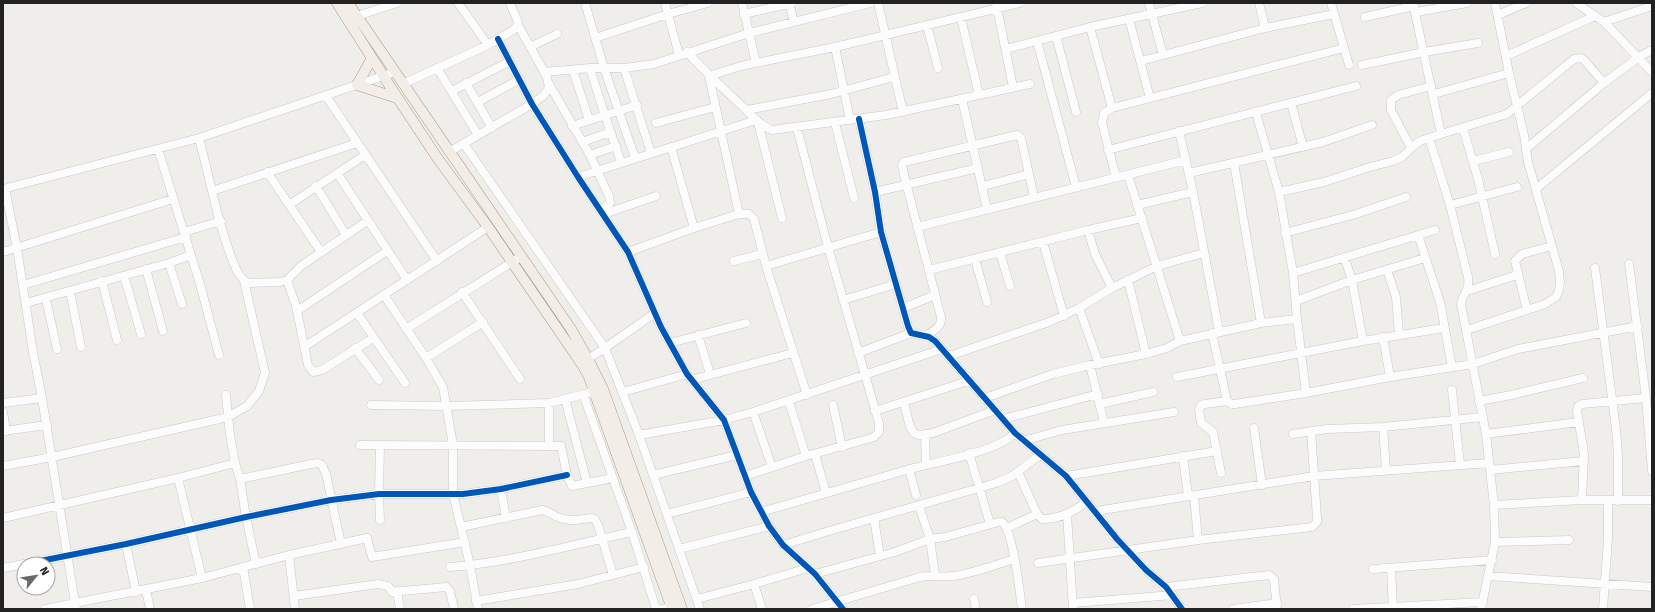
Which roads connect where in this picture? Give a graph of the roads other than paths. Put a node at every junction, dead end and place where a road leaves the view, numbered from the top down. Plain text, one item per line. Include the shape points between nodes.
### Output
1 (337, 3) edge
2 (348, 3) edge
3 (396, 3) edge
4 (458, 3) edge
5 (510, 3) edge
6 (585, 3) edge
7 (665, 3) edge
8 (708, 3) edge
9 (742, 3) edge
10 (790, 3) edge
11 (870, 3) edge
12 (878, 3) edge
13 (1020, 3) edge
14 (1149, 3) edge
15 (1202, 3) edge
16 (1259, 3) edge
17 (1331, 3) edge
18 (1467, 3) edge
19 (1495, 3) edge
20 (1526, 3) edge
21 (1576, 3) edge
22 (997, 6) edge
23 (1652, 6) edge
24 (1414, 7) edge
25 (668, 14) junction
26 (744, 14) junction
27 (1334, 14) junction
28 (1153, 15) junction
29 (1498, 15) junction
30 (357, 16) junction
31 (1595, 16) junction
32 (1365, 17) dead end
33 (961, 18) junction
34 (1130, 19) junction
35 (794, 22) junction
36 (1604, 22) junction
37 (518, 25) junction
38 (927, 25) junction
39 (1090, 27) junction
40 (1265, 28) junction
41 (749, 33) junction
42 (557, 34) dead end
43 (884, 34) junction
44 (1056, 36) junction
45 (595, 38) junction
46 (498, 39) junction
47 (1037, 41) junction
48 (1478, 43) dead end
49 (488, 45) junction
50 (530, 47) junction
51 (835, 47) junction
52 (1344, 48) junction
53 (1006, 49) junction
54 (1652, 50) edge
55 (687, 52) junction
56 (1424, 52) junction
57 (679, 55) junction
58 (1163, 55) junction
59 (1506, 56) junction
60 (1639, 57) junction
61 (372, 58) junction
62 (510, 61) junction
63 (1141, 61) junction
64 (756, 63) junction
65 (1349, 65) dead end
66 (1362, 66) dead end
67 (438, 68) junction
68 (590, 68) junction
69 (604, 68) junction
70 (624, 68) junction
71 (938, 68) dead end
72 (573, 70) junction
73 (395, 72) junction
74 (544, 72) junction
75 (1652, 72) edge
76 (1509, 73) junction
77 (383, 76) junction
78 (709, 76) junction
79 (894, 77) junction
80 (520, 79) junction
81 (466, 83) junction
82 (1604, 83) junction
83 (403, 84) junction
84 (549, 84) junction
85 (1030, 84) dead end
86 (356, 86) junction
87 (1356, 86) dead end
88 (1012, 87) junction
89 (1433, 90) junction
90 (452, 91) junction
91 (843, 91) junction
92 (1652, 93) edge
93 (979, 95) junction
94 (326, 96) junction
95 (397, 98) junction
96 (1150, 98) junction
97 (962, 99) junction
98 (478, 102) junction
99 (1291, 103) junction
100 (532, 104) junction
101 (637, 105) junction
102 (1518, 106) junction
103 (715, 107) junction
104 (1112, 108) junction
105 (747, 110) junction
106 (620, 111) junction
107 (903, 112) junction
108 (1076, 112) dead end
109 (1256, 113) junction
110 (605, 116) junction
111 (589, 120) junction
112 (757, 120) junction
113 (850, 120) junction
114 (858, 120) junction
115 (656, 123) dead end
116 (834, 123) junction
117 (1372, 125) dead end
118 (572, 126) junction
119 (492, 128) junction
120 (797, 128) junction
121 (1463, 128) junction
122 (720, 131) junction
123 (1179, 131) junction
124 (611, 132) junction
125 (1441, 134) junction
126 (478, 135) junction
127 (199, 138) junction
128 (1429, 138) junction
129 (582, 142) junction
130 (357, 143) junction
131 (464, 144) junction
132 (616, 146) junction
133 (972, 146) junction
134 (671, 147) junction
135 (1303, 147) junction
136 (1411, 148) junction
137 (158, 149) junction
138 (1526, 149) junction
139 (1108, 150) junction
140 (449, 152) junction
141 (651, 152) junction
142 (1509, 152) dead end
143 (365, 155) junction
144 (590, 155) junction
145 (1267, 155) junction
146 (635, 158) junction
147 (1186, 160) junction
148 (1473, 161) junction
149 (621, 162) junction
150 (1234, 163) junction
151 (978, 168) junction
152 (597, 171) junction
153 (267, 172) junction
154 (337, 173) junction
155 (1189, 173) junction
156 (1029, 174) junction
157 (1128, 175) junction
158 (578, 177) junction
159 (1116, 177) junction
160 (907, 185) junction
161 (316, 186) junction
162 (983, 186) junction
163 (1076, 187) junction
164 (1518, 187) dead end
165 (4, 189) edge
166 (1536, 189) junction
167 (212, 191) junction
168 (875, 192) junction
169 (1193, 192) junction
170 (1279, 192) junction
171 (656, 196) dead end
172 (1482, 196) junction
173 (1406, 197) dead end
174 (854, 198) dead end
175 (1034, 198) junction
176 (173, 199) junction
177 (289, 205) junction
178 (1138, 205) junction
179 (1450, 205) junction
180 (987, 209) junction
181 (602, 212) junction
182 (739, 214) junction
183 (782, 218) dead end
184 (1142, 218) junction
185 (221, 221) junction
186 (367, 221) junction
187 (488, 227) junction
188 (917, 227) junction
189 (694, 228) junction
190 (1088, 230) junction
191 (1435, 230) dead end
192 (881, 232) junction
193 (1285, 233) junction
194 (185, 235) junction
195 (346, 235) junction
196 (1418, 235) junction
197 (1043, 242) junction
198 (1552, 246) junction
199 (828, 247) junction
200 (17, 248) junction
201 (387, 251) junction
202 (3, 252) edge
203 (321, 252) junction
204 (628, 252) junction
205 (1000, 253) junction
206 (1204, 253) junction
207 (762, 254) junction
208 (1495, 254) dead end
209 (191, 255) junction
210 (1344, 257) junction
211 (1426, 258) junction
212 (516, 259) junction
213 (975, 259) junction
214 (437, 261) junction
215 (734, 261) dead end
216 (169, 263) junction
217 (1629, 264) dead end
218 (766, 266) junction
219 (1157, 266) junction
220 (1596, 268) dead end
221 (146, 269) junction
222 (929, 270) junction
223 (1387, 270) junction
224 (1293, 273) junction
225 (1517, 275) junction
226 (124, 276) junction
227 (287, 280) junction
228 (407, 280) junction
229 (1128, 280) junction
230 (1352, 280) junction
231 (102, 281) junction
232 (244, 281) junction
233 (896, 284) junction
234 (23, 285) junction
235 (1010, 286) dead end
236 (1112, 288) junction
237 (70, 291) junction
238 (1467, 291) junction
239 (462, 292) junction
240 (384, 295) junction
241 (935, 295) junction
242 (46, 299) junction
243 (843, 300) junction
244 (987, 302) dead end
245 (1296, 302) junction
246 (26, 303) junction
247 (182, 304) dead end
248 (903, 308) junction
249 (1079, 308) junction
250 (1527, 310) junction
251 (297, 311) junction
252 (357, 313) junction
253 (655, 313) junction
254 (1064, 316) junction
255 (1296, 319) junction
256 (483, 322) junction
257 (746, 322) dead end
258 (1261, 323) junction
259 (1638, 326) junction
260 (1444, 328) junction
261 (406, 329) junction
262 (1467, 330) junction
263 (163, 331) dead end
264 (1216, 332) junction
265 (911, 333) junction
266 (1603, 333) junction
267 (141, 334) dead end
268 (698, 335) junction
269 (1399, 335) junction
270 (925, 336) junction
271 (373, 338) junction
272 (1383, 338) junction
273 (117, 340) dead end
274 (1180, 341) junction
275 (1363, 341) junction
276 (670, 343) junction
277 (81, 347) dead end
278 (304, 347) junction
279 (356, 348) junction
280 (605, 348) junction
281 (57, 349) dead end
282 (942, 349) junction
283 (793, 353) junction
284 (858, 353) junction
285 (1300, 353) junction
286 (219, 354) dead end
287 (1146, 354) junction
288 (949, 356) junction
289 (426, 358) junction
290 (588, 359) junction
291 (1094, 364) junction
292 (1473, 364) junction
293 (1452, 367) junction
294 (1220, 368) junction
295 (710, 374) junction
296 (864, 375) junction
297 (689, 377) junction
298 (1177, 377) dead end
299 (1390, 377) junction
300 (1583, 378) dead end
301 (520, 379) dead end
302 (378, 380) dead end
303 (968, 381) junction
304 (405, 383) dead end
305 (1452, 390) dead end
306 (593, 391) junction
307 (623, 392) junction
308 (1154, 392) dead end
309 (1306, 392) junction
310 (1098, 394) junction
311 (226, 395) dead end
312 (807, 395) junction
313 (42, 398) junction
314 (985, 398) junction
315 (1646, 398) junction
316 (565, 399) junction
317 (1228, 400) junction
318 (1480, 401) junction
319 (1613, 401) junction
320 (789, 402) junction
321 (904, 402) junction
322 (3, 403) edge
323 (549, 403) junction
324 (1100, 404) junction
325 (371, 405) dead end
326 (833, 405) dead end
327 (447, 406) junction
328 (995, 410) junction
329 (875, 411) junction
330 (3, 412) edge
331 (753, 412) junction
332 (1174, 412) dead end
333 (228, 417) junction
334 (1483, 417) junction
335 (1003, 419) junction
336 (1455, 419) junction
337 (724, 420) junction
338 (1579, 422) junction
339 (1104, 423) junction
340 (47, 425) junction
341 (1383, 427) junction
342 (1254, 428) dead end
343 (5, 431) edge
344 (1311, 431) junction
345 (1015, 434) junction
346 (1294, 434) dead end
347 (1486, 434) junction
348 (638, 435) junction
349 (925, 435) junction
350 (1023, 441) junction
351 (360, 445) dead end
352 (380, 445) junction
353 (453, 445) junction
354 (549, 446) junction
355 (842, 447) junction
356 (1217, 450) junction
357 (815, 454) junction
358 (969, 454) junction
359 (737, 455) junction
360 (1040, 455) junction
361 (806, 456) junction
362 (1183, 456) junction
363 (52, 457) junction
364 (1584, 461) junction
365 (235, 463) junction
366 (926, 465) junction
367 (1460, 465) junction
368 (3, 466) edge
369 (1490, 466) junction
370 (772, 467) junction
371 (909, 469) junction
372 (1386, 470) junction
373 (1652, 471) edge
374 (1018, 472) junction
375 (1221, 473) dead end
376 (567, 475) junction
377 (653, 475) junction
378 (745, 476) junction
379 (1066, 476) junction
380 (1314, 476) junction
381 (178, 478) junction
382 (613, 478) junction
383 (240, 479) junction
384 (587, 483) junction
385 (1262, 485) junction
386 (980, 488) junction
387 (501, 489) junction
388 (751, 492) junction
389 (826, 493) junction
390 (379, 494) junction
391 (453, 494) junction
392 (916, 495) dead end
393 (1191, 496) junction
394 (331, 500) junction
395 (1582, 500) junction
396 (1608, 500) junction
397 (1618, 500) junction
398 (1652, 500) edge
399 (1087, 501) junction
400 (1494, 505) junction
401 (58, 506) junction
402 (919, 506) junction
403 (1096, 511) junction
404 (761, 512) junction
405 (667, 514) junction
406 (1037, 514) junction
407 (1067, 514) junction
408 (246, 517) junction
409 (3, 518) edge
410 (506, 518) junction
411 (874, 518) junction
412 (380, 520) dead end
413 (990, 524) junction
414 (461, 526) junction
415 (769, 526) junction
416 (1007, 528) junction
417 (190, 530) junction
418 (632, 532) junction
419 (603, 538) junction
420 (930, 539) junction
421 (1198, 540) junction
422 (1569, 540) dead end
423 (465, 542) junction
424 (1495, 542) junction
425 (126, 544) junction
426 (341, 544) junction
427 (783, 545) junction
428 (679, 549) junction
429 (1128, 551) junction
430 (68, 555) junction
431 (289, 555) junction
432 (880, 556) junction
433 (56, 557) edge
434 (1014, 559) junction
435 (1070, 559) junction
436 (1492, 560) junction
437 (1038, 563) dead end
438 (256, 564) junction
439 (16, 566) edge
440 (470, 566) junction
441 (243, 567) junction
442 (450, 567) dead end
443 (644, 567) junction
444 (3, 568) edge
445 (1391, 568) junction
446 (1373, 569) dead end
447 (812, 571) junction
448 (613, 575) junction
449 (935, 575) junction
450 (1488, 576) junction
451 (202, 578) junction
452 (754, 584) junction
453 (1605, 584) junction
454 (1166, 587) junction
455 (1652, 587) edge
456 (146, 590) junction
457 (397, 591) junction
458 (136, 592) junction
459 (1173, 595) junction
460 (294, 596) junction
461 (697, 599) junction
462 (974, 600) dead end
463 (477, 605) edge
464 (76, 606) edge
465 (841, 606) edge
466 (1073, 606) edge
467 (1277, 606) edge
468 (1482, 606) edge
469 (674, 608) edge
470 (1393, 608) edge
471 (44, 609) edge
472 (150, 609) edge
473 (250, 609) edge
474 (295, 609) edge
475 (400, 609) edge
476 (454, 609) edge
477 (656, 609) edge
478 (700, 609) edge
479 (762, 609) edge
480 (812, 609) edge
481 (976, 609) edge
482 (1022, 609) edge
483 (1182, 609) edge
484 (1233, 609) edge
485 (1354, 609) edge
486 (1603, 609) edge

1 - 61 main road
2 - 30 main road
3 - 30 street
4 - 49 street
5 - 37 street
6 - 45 street
7 - 25 street
8 - 25 street
9 - 26 street
10 - 26 street
10 - 35 street
11 - 35 street
12 - 43 street
13 - 22 street
14 - 28 street
15 - 28 street
16 - 40 street
17 - 27 street
18 - 24 street
19 - 29 street
20 - 29 street
21 - 31 street
22 - 33 street
22 - 53 street
23 - 36 street
24 - 32 street
24 - 56 street
25 - 45 street
25 - 57 street
26 - 41 street
27 - 40 street
27 - 52 street
28 - 34 street
28 - 58 street
29 - 59 street
30 - 73 main road
31 - 36 street
31 - 59 street
33 - 38 street
33 - 93 street
34 - 39 street
34 - 63 street
35 - 41 street
36 - 60 street
37 - 46 street
37 - 50 street
38 - 43 street
38 - 71 street
39 - 44 street
39 - 104 street
40 - 58 street
41 - 55 street
41 - 64 street
42 - 50 street
43 - 51 street
43 - 79 street
44 - 47 street
44 - 108 street
45 - 69 street
46 - 49 street
46 - 62 street
47 - 53 street
47 - 163 street
48 - 56 street
49 - 67 street
50 - 74 street
51 - 64 street
51 - 91 street
52 - 65 street
52 - 96 street
53 - 88 street
54 - 60 street
55 - 57 street
55 - 78 street
56 - 66 street
56 - 89 street
57 - 70 street via 654,64
58 - 63 street
59 - 76 street
60 - 75 street
60 - 82 street
61 - 77 main road
61 - 86 main road
62 - 80 street
62 - 81 street
63 - 96 street
64 - 78 street
67 - 83 street
67 - 90 street
68 - 69 street
68 - 72 street
68 - 110 street
69 - 70 street
69 - 106 street
70 - 101 street
72 - 74 street
72 - 111 street
73 - 77 street
73 - 83 main road
74 - 84 street
76 - 89 street
76 - 102 street
77 - 86 street
77 - 95 main road
78 - 103 street
78 - 105 street
79 - 91 street
79 - 107 street
80 - 98 street
80 - 100 street
81 - 90 street
81 - 98 street
82 - 102 street via 1584,60 1578,58 1571,61
82 - 138 street
83 - 140 main road
84 - 100 street via 544,96
84 - 118 street
85 - 88 street
86 - 94 street
86 - 95 main road
87 - 99 street
88 - 93 street
89 - 125 street
89 - 136 street via 1398,95 1391,100 1391,110
90 - 126 street
91 - 105 street
91 - 113 street
92 - 166 street
93 - 97 street
94 - 127 street
94 - 130 street
95 - 187 main road
96 - 104 street
97 - 107 street
97 - 133 street
98 - 119 street
99 - 109 street
99 - 135 street
100 - 119 street
100 - 158 street
101 - 106 street
101 - 141 street
102 - 121 street via 1507,114
102 - 138 street
103 - 115 street
103 - 122 street
104 - 139 street via 1104,113 1102,119
105 - 112 street
106 - 110 street
106 - 146 street
107 - 114 street
109 - 123 street
109 - 145 street
110 - 111 street
110 - 124 street
111 - 118 street
112 - 120 street via 772,130
112 - 122 street
112 - 183 street
113 - 114 street
113 - 116 street
114 - 168 street
116 - 120 street
116 - 174 street
117 - 135 street
118 - 129 street
119 - 126 street
120 - 199 street
121 - 125 street
121 - 148 street
122 - 134 street
122 - 182 street
123 - 139 street
123 - 147 street
124 - 129 street
124 - 132 street
125 - 128 street
126 - 131 street
127 - 137 street
127 - 167 street
128 - 136 street
128 - 179 street
129 - 144 street
130 - 143 street
130 - 153 street
131 - 140 street
131 - 280 street
132 - 144 street
132 - 149 street
133 - 151 street
133 - 156 street via 1019,135
133 - 160 street via 904,162 902,165
134 - 141 street
134 - 189 street
135 - 145 street
136 - 170 street via 1402,157 1393,161 1324,182
137 - 165 street
137 - 176 street
138 - 166 street
139 - 159 street
140 - 212 main road
141 - 146 street
142 - 148 street
143 - 154 street
143 - 214 street
144 - 152 street
145 - 150 street
145 - 170 street
146 - 149 street
147 - 155 street
147 - 157 street
148 - 172 street
149 - 152 street
150 - 155 street
150 - 258 street
151 - 160 street
151 - 162 street
152 - 158 street
152 - 181 street via 610,201
153 - 167 street
153 - 177 street
154 - 161 street
154 - 186 street
155 - 169 street
156 - 162 street
156 - 175 street
157 - 159 street
157 - 178 street
158 - 181 street
159 - 163 street
160 - 168 street
160 - 188 street
161 - 177 street
161 - 195 street
162 - 180 street
163 - 175 street
164 - 172 street
165 - 200 street
166 - 198 street
167 - 185 street
168 - 192 street
169 - 178 street
169 - 206 street
170 - 193 street
171 - 181 street
172 - 179 street
172 - 208 street
173 - 193 street via 1356,214
175 - 180 street
176 - 194 street
176 - 200 street
177 - 203 street
178 - 184 street
179 - 238 street via 1468,277
180 - 188 street
181 - 204 street
182 - 189 street
182 - 207 street via 749,214 754,219
184 - 190 street
184 - 219 street
185 - 194 street
185 - 232 street via 237,270
186 - 195 street
186 - 201 street
187 - 212 main road
187 - 214 street
188 - 222 street
189 - 204 street
190 - 197 street
190 - 236 street via 1097,259
191 - 196 street
192 - 199 street
192 - 233 street
193 - 224 street
194 - 209 street
194 - 234 street
195 - 203 street
196 - 210 street
196 - 211 street
197 - 205 street
197 - 254 street
198 - 225 street via 1516,258
198 - 250 street via 1559,271 1559,290 1551,301
199 - 218 street
199 - 243 street
200 - 202 street
200 - 234 street
201 - 228 street
201 - 251 street
203 - 227 street
204 - 253 street
205 - 213 street
205 - 235 street
206 - 219 street
206 - 264 street
207 - 215 street
207 - 218 street
209 - 216 street
209 - 286 street
210 - 224 street
210 - 230 street
211 - 223 street
211 - 260 street via 1440,302
212 - 239 street
212 - 290 main road via 571,329
212 - 306 main road via 577,357
213 - 222 street
213 - 244 street
214 - 228 street
216 - 221 street
216 - 247 street
217 - 259 street
218 - 283 street
219 - 229 street
219 - 274 street
220 - 266 street
221 - 226 street
221 - 263 street
222 - 241 street
223 - 230 street
223 - 269 street via 1396,296
224 - 245 street
225 - 238 street
225 - 250 street
226 - 231 street
226 - 267 street
227 - 232 street via 254,284
227 - 251 street
228 - 240 street
229 - 236 street
229 - 287 street
230 - 245 street
230 - 275 street
231 - 237 street
231 - 273 street
232 - 333 street via 265,373 259,391 247,406
233 - 243 street
233 - 248 street
234 - 246 street
236 - 249 street
237 - 242 street
237 - 277 street
238 - 262 street via 1462,297 1461,304
239 - 256 street
239 - 261 street
240 - 252 street
240 - 261 street
241 - 248 street
241 - 270 street via 941,322 939,327
242 - 246 street
242 - 281 street
243 - 284 street
245 - 255 street
246 - 313 street
248 - 265 street
249 - 254 street
249 - 291 street
250 - 262 street
251 - 278 street
252 - 271 street
252 - 278 street
253 - 276 street
253 - 280 street
254 - 288 street
255 - 258 street
255 - 285 street
256 - 289 street
256 - 301 street
257 - 268 street
258 - 264 street
259 - 266 street
259 - 315 street
260 - 269 street
260 - 293 street
261 - 289 street
262 - 292 street
264 - 274 street
264 - 294 street
265 - 270 street
265 - 284 street
266 - 292 street via 1518,349
266 - 319 street
268 - 276 street
268 - 295 street
269 - 272 street
270 - 282 street via 935,341
271 - 279 street
271 - 304 street
272 - 275 street
272 - 299 street
274 - 287 street
275 - 285 street
276 - 297 street
278 - 279 street via 308,365 313,372 322,370
279 - 302 street
280 - 290 street
280 - 307 street
282 - 288 street
282 - 296 street
283 - 295 street
283 - 312 street
284 - 296 street
285 - 294 street
285 - 309 street
287 - 291 street
288 - 303 street
289 - 327 street via 443,387
290 - 306 main road
291 - 310 street
291 - 314 street via 1053,374
292 - 293 street
292 - 318 street
293 - 299 street
294 - 298 street
294 - 317 street
295 - 297 street
296 - 312 street
296 - 329 street
297 - 307 street
297 - 337 street
299 - 309 street
300 - 318 street
303 - 314 street
303 - 321 street
305 - 336 street
306 - 316 street
306 - 382 street
306 - 469 main road
307 - 348 street
308 - 324 street
309 - 317 street via 1235,404
310 - 324 street
310 - 335 street
311 - 333 street
312 - 320 street
313 - 322 street
313 - 340 street
314 - 328 street
315 - 319 street
315 - 373 street
316 - 323 street
316 - 384 street
317 - 356 street via 1201,405 1199,409 1201,423 1213,432
318 - 334 street
319 - 338 street via 1580,405 1577,408
319 - 397 street via 1618,455
320 - 331 street
320 - 361 street
321 - 329 street
321 - 349 street via 910,427 919,435
323 - 327 street
323 - 354 street
324 - 339 street
325 - 327 street
326 - 355 street
327 - 353 street
328 - 335 street
328 - 349 street
329 - 355 street via 879,428 877,435
330 - 343 street
331 - 337 street
331 - 370 street
332 - 339 street
333 - 363 street
333 - 365 street
334 - 336 street
334 - 347 street
335 - 345 street
336 - 341 street
336 - 367 street
337 - 348 street
337 - 359 street
338 - 347 street
338 - 364 street
339 - 350 street via 1062,430
340 - 343 street
340 - 363 street
341 - 344 street
341 - 372 street
342 - 385 street
344 - 346 street
344 - 380 street
345 - 350 street
345 - 358 street via 997,445
347 - 369 street
348 - 377 street
349 - 366 street
350 - 360 street
351 - 352 street
352 - 353 street
352 - 390 street
353 - 354 street
353 - 391 street
354 - 376 street via 561,446
355 - 357 street
356 - 362 street
356 - 375 street
357 - 361 street
357 - 389 street
358 - 366 street
358 - 386 street
359 - 377 street
359 - 378 street
360 - 374 street
360 - 379 street
361 - 370 street
362 - 379 street
362 - 393 street
363 - 368 street
363 - 401 street
364 - 369 street
364 - 395 street
365 - 381 street
365 - 383 street
366 - 371 street
367 - 369 street
367 - 372 street
369 - 400 street
370 - 378 street
371 - 389 street
371 - 392 street
372 - 380 street
374 - 386 street via 1005,480
374 - 406 street
376 - 384 street via 572,486
376 - 387 street
377 - 405 street
378 - 388 street
379 - 399 street
380 - 385 street
380 - 421 street via 1317,518 1315,526
381 - 401 street
381 - 417 street
382 - 384 street
382 - 418 street
383 - 394 street via 318,463 325,469
383 - 408 street
385 - 393 street
386 - 402 street
386 - 413 street
387 - 391 street
387 - 410 street
388 - 404 street
388 - 405 street
389 - 404 street
390 - 391 street
390 - 394 street
390 - 412 street
391 - 414 street
393 - 403 street
393 - 421 street
394 - 408 street
394 - 426 street
395 - 396 street
395 - 400 street
396 - 397 street
396 - 453 street
397 - 398 street
399 - 403 street
399 - 407 street
400 - 424 street
401 - 409 street
401 - 430 street
402 - 411 street
402 - 420 street
403 - 429 street
404 - 415 street
405 - 428 street
406 - 407 street via 1042,519
406 - 416 street
407 - 435 street
408 - 417 street
408 - 438 street
410 - 414 street
410 - 419 street via 546,510 572,521 592,518 597,522
411 - 427 street
411 - 432 street
413 - 416 street via 1002,522
413 - 420 street
414 - 423 street
415 - 427 street
415 - 428 street
416 - 434 street
417 - 425 street
417 - 451 street
418 - 419 street
418 - 443 street
419 - 440 street
419 - 448 street
420 - 432 street
420 - 449 street
421 - 429 street
422 - 424 street
423 - 426 street via 372,557 368,538
423 - 440 street
424 - 436 street
425 - 430 street
425 - 458 street
426 - 431 street
427 - 447 street
428 - 461 street
429 - 435 street
429 - 454 street
430 - 433 street
430 - 464 street
431 - 438 street
431 - 460 street
432 - 447 street
434 - 449 street via 961,575
434 - 482 street
435 - 437 street
435 - 466 street
436 - 445 street
436 - 450 street
438 - 441 street
439 - 444 street
440 - 442 street
440 - 463 street
441 - 451 street
441 - 473 street
443 - 448 street
443 - 477 street
445 - 446 street
445 - 470 street
447 - 452 street
447 - 465 street
448 - 463 street
449 - 465 street via 920,577
450 - 453 street
450 - 468 street
451 - 456 street
452 - 461 street
452 - 479 street
453 - 455 street
453 - 486 street
454 - 459 street
454 - 467 street via 1269,575 1274,579
456 - 458 street
456 - 472 street
457 - 460 street via 392,592 388,586 378,584
457 - 475 street
457 - 476 street via 446,587 450,591
458 - 464 street
459 - 466 street
459 - 483 street
460 - 474 street
461 - 478 street
462 - 481 street
464 - 471 street
465 - 480 street
467 - 484 street
468 - 470 street
470 - 485 street

